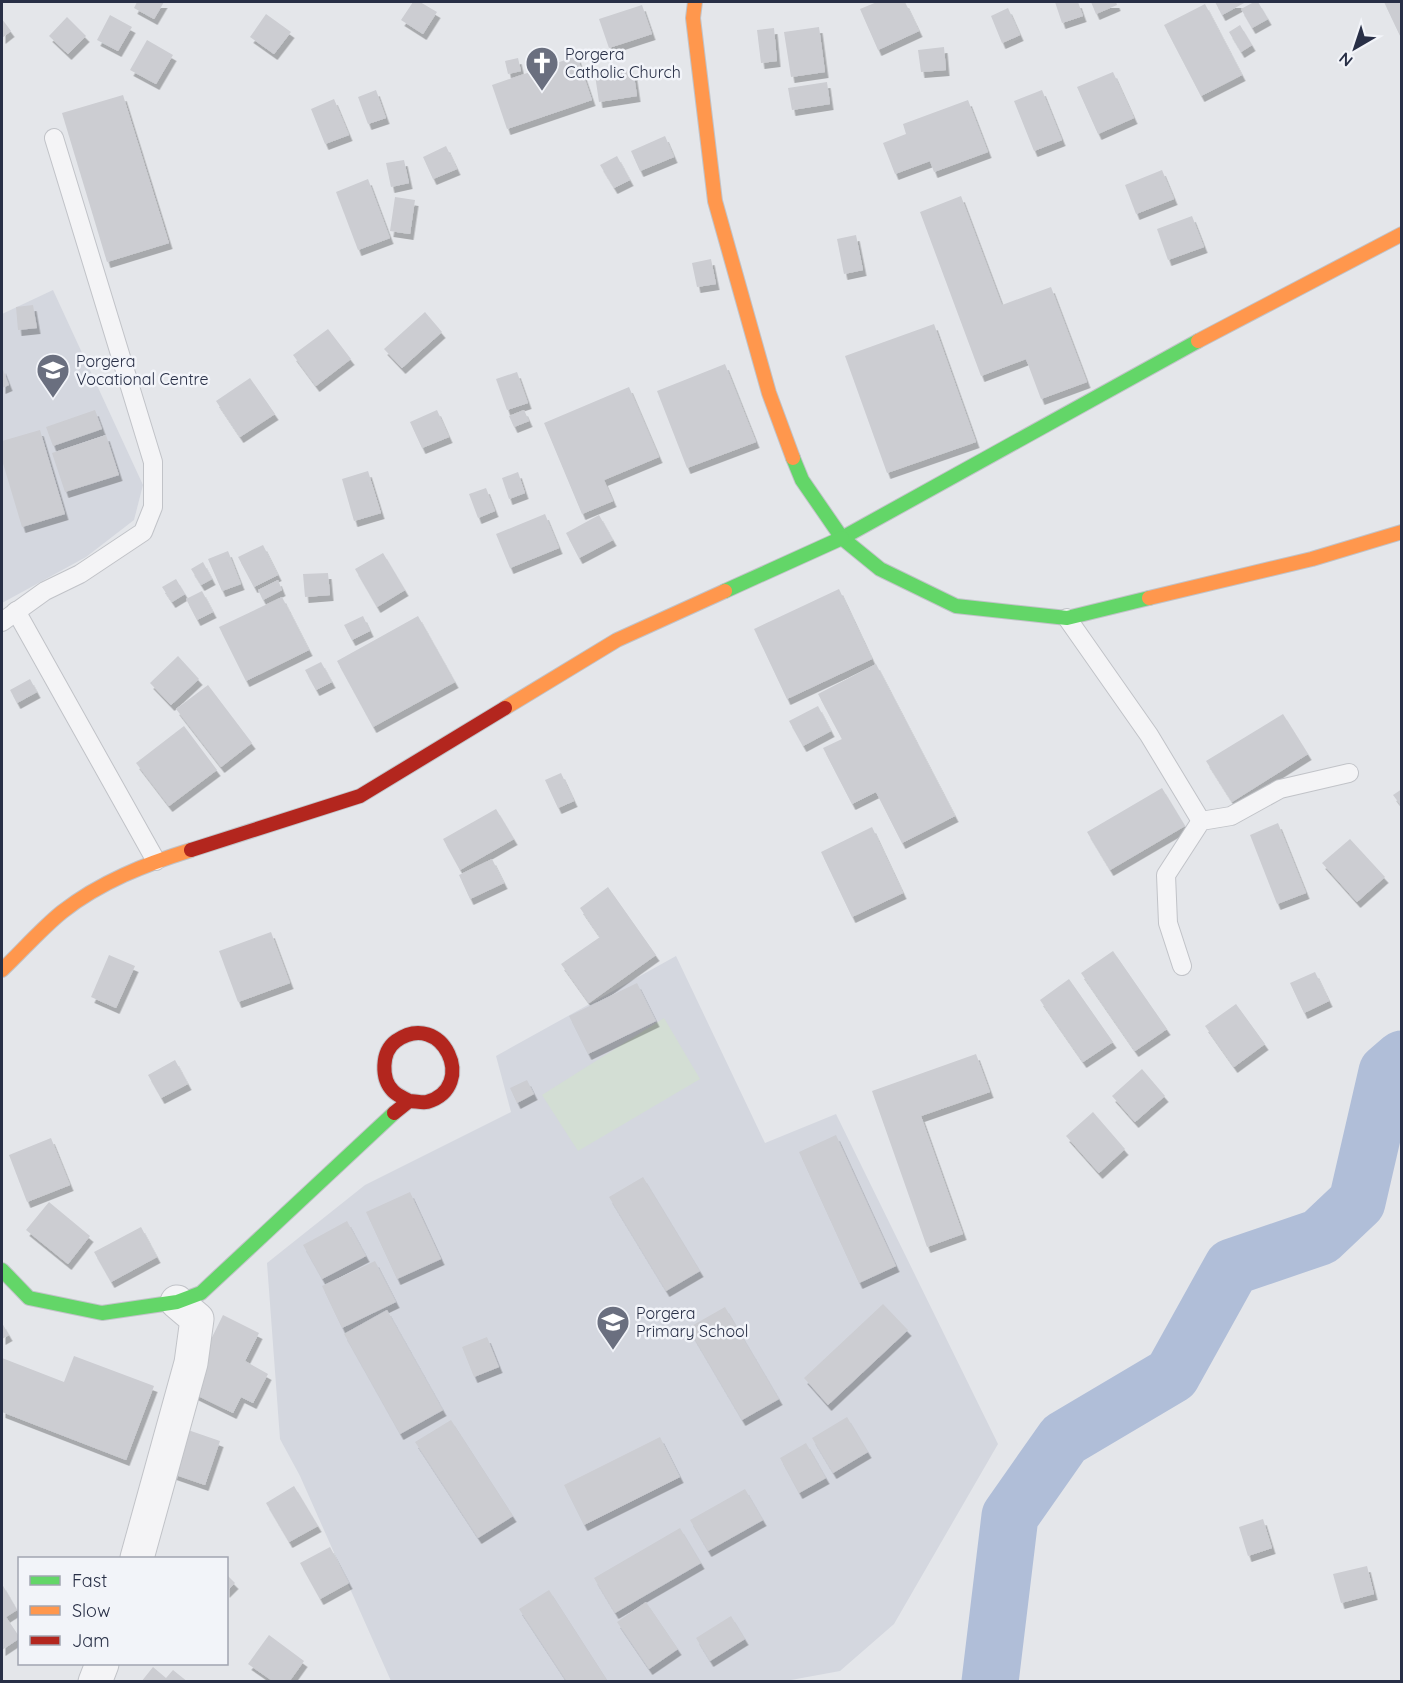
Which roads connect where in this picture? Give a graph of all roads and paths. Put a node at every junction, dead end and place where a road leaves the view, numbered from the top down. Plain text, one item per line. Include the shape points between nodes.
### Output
1 (694, 2) edge
2 (54, 138) dead end
3 (1401, 234) edge
4 (1401, 532) edge
5 (842, 538) junction
6 (9, 616) edge
7 (1068, 618) junction
8 (1349, 773) dead end
9 (1201, 821) junction
10 (156, 861) junction
11 (1182, 966) dead end
12 (2, 970) edge
13 (409, 1101) junction
14 (2, 1270) edge
15 (177, 1302) junction
16 (137, 1557) edge
17 (102, 1665) edge
18 (95, 1682) edge

1 - 5 main road via 715,201 777,415 802,480
2 - 6 lane via 153,462 153,507 143,532
3 - 5 main road via 1256,309
4 - 7 main road via 1312,559
5 - 7 main road via 880,569 956,606
5 - 10 main road via 618,640 360,796
6 - 10 lane
7 - 9 lane via 1149,735
8 - 9 lane via 1280,789 1231,816
9 - 11 lane via 1166,875 1168,923
10 - 12 main road via 105,884 62,912
13 - 13 main road via 393,1092 385,1076 386,1057 394,1042 411,1034 429,1034 444,1044 453,1060 452,1078 443,1093 427,1102
13 - 15 main road via 201,1293
14 - 15 main road via 28,1298 102,1313
15 - 16 street via 197,1319 190,1363
17 - 18 street

